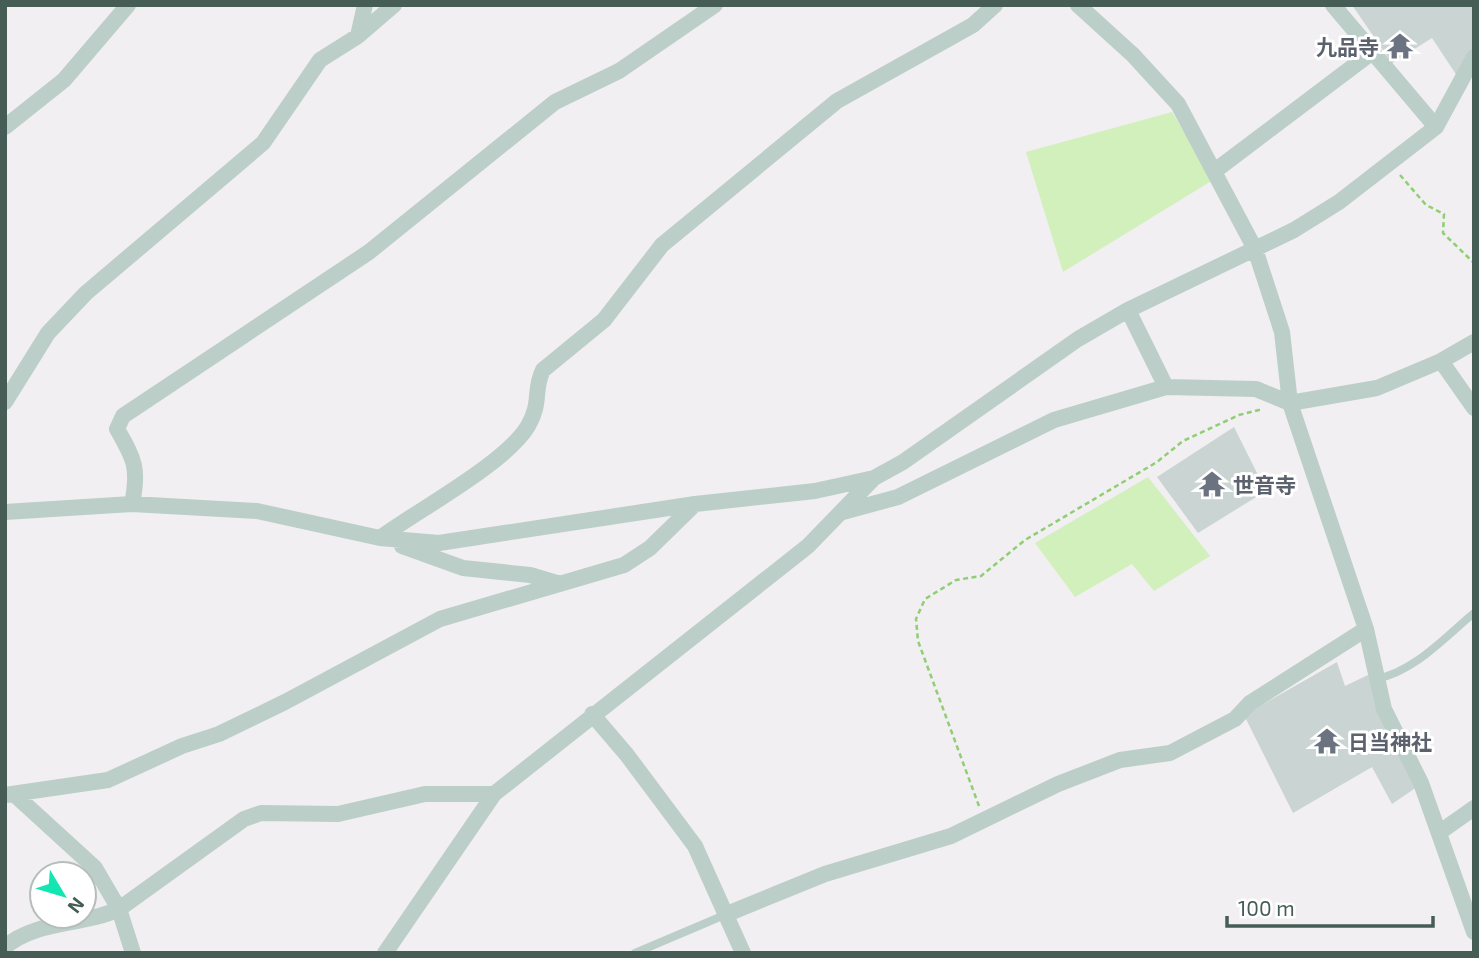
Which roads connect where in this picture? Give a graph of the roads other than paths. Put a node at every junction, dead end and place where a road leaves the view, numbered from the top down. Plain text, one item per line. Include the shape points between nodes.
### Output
1 (128, 5) edge
2 (365, 5) edge
3 (394, 5) edge
4 (715, 5) edge
5 (995, 5) edge
6 (1078, 5) edge
7 (1333, 5) edge
8 (358, 36) junction
9 (1371, 53) junction
10 (1474, 57) edge
11 (5, 127) edge
12 (1436, 127) junction
13 (1216, 170) junction
14 (1255, 249) junction
15 (1128, 310) junction
16 (1474, 342) edge
17 (1441, 361) junction
18 (1166, 387) junction
19 (5, 402) edge
20 (1290, 403) junction
21 (1474, 408) edge
22 (874, 478) junction
23 (695, 503) junction
24 (132, 504) junction
25 (5, 512) edge
26 (840, 513) junction
27 (380, 538) junction
28 (557, 583) junction
29 (1474, 613) edge
30 (1366, 629) junction
31 (1376, 680) junction
32 (592, 714) junction
33 (494, 794) junction
34 (10, 795) edge
35 (1474, 808) edge
36 (1440, 832) junction
37 (119, 909) junction
38 (727, 914) junction
39 (1474, 932) edge
40 (5, 947) edge
41 (132, 953) edge
42 (385, 953) edge
43 (635, 953) edge
44 (743, 953) edge

1 - 11 street via 64,80
2 - 8 street
3 - 8 street
4 - 24 street via 619,71 555,102 369,252 123,416 117,429 136,469
5 - 27 street via 973,25 837,101 689,221 662,245 604,320 542,370 537,380 538,404 526,429 496,460
6 - 13 street via 1178,104
7 - 9 street
8 - 19 street via 320,60 263,143 86,293 57,323
9 - 12 street
9 - 13 street
10 - 12 street
12 - 14 street via 1305,223
13 - 14 street
14 - 15 street
14 - 20 street via 1282,332
15 - 18 street
15 - 22 street
16 - 17 street
17 - 20 street via 1377,388
17 - 21 street
18 - 20 street via 1256,389
18 - 26 street via 1054,420 898,497
20 - 30 street
22 - 23 street via 814,491
22 - 26 street
23 - 27 street via 439,543
23 - 28 street via 650,548 624,565
24 - 25 street
24 - 27 street via 257,511
26 - 32 street via 808,546
27 - 28 street via 463,568 530,575
28 - 34 street via 440,618 285,702 108,780
29 - 31 lane via 1392,677
30 - 31 street
30 - 38 street via 1250,703 1235,719 1170,753 1120,760 936,842 825,874
31 - 36 street via 1384,709
32 - 33 street
32 - 38 street via 695,846
33 - 37 street via 425,794 338,814 261,813 244,819
33 - 42 street
34 - 37 street via 95,868
35 - 36 street
36 - 39 street
37 - 40 street via 100,918 45,927
37 - 41 street
38 - 43 lane
38 - 44 street

